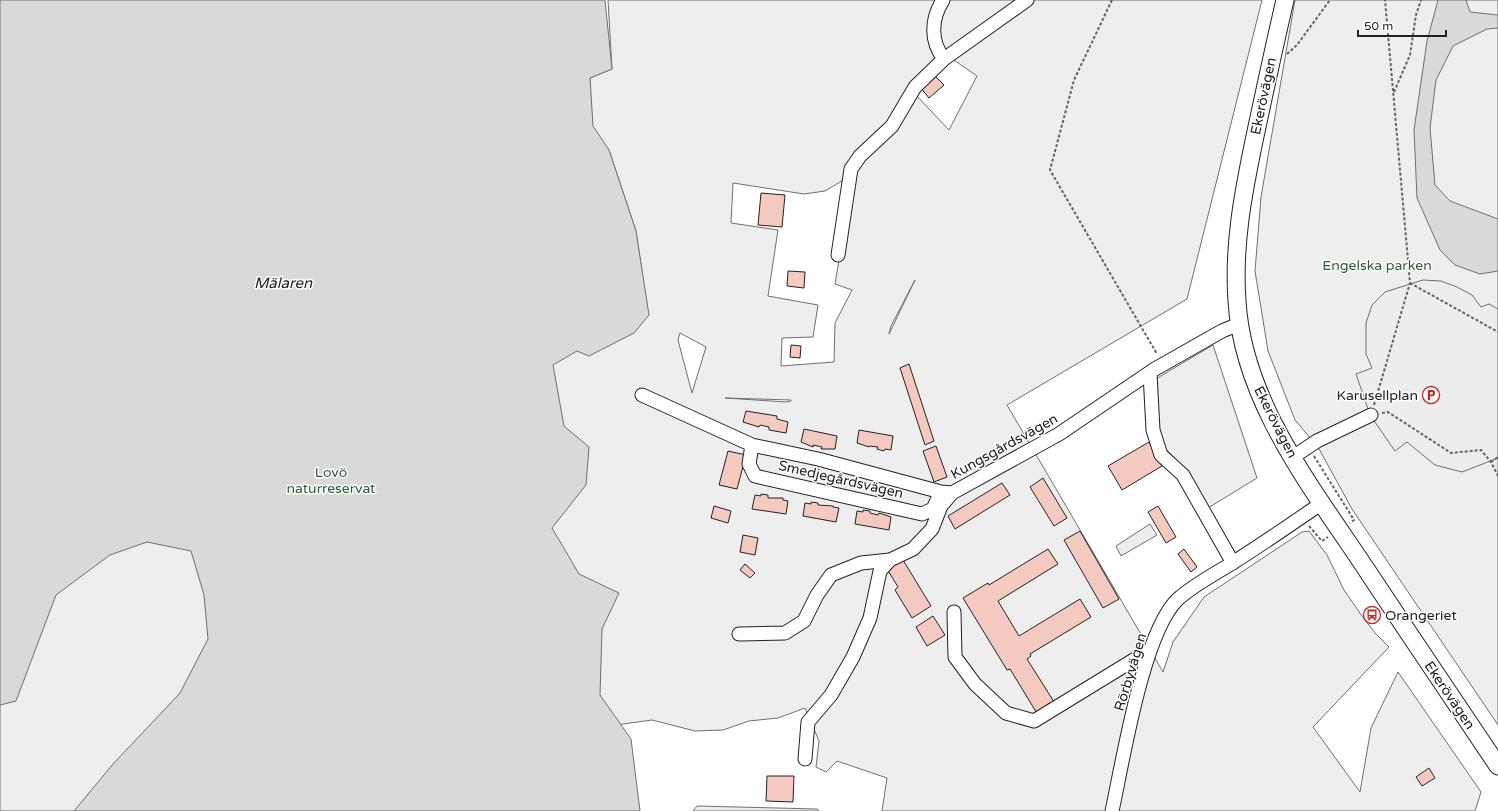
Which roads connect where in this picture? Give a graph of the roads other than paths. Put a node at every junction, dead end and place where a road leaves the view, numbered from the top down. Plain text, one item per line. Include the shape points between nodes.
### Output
1 (943, 0) edge
2 (1027, 0) edge
3 (1285, 0) edge
4 (944, 59) junction
5 (838, 255) dead end
6 (1239, 324) junction
7 (1150, 373) junction
8 (642, 395) dead end
9 (1371, 415) road end
10 (752, 445) junction
11 (1293, 457) junction
12 (947, 492) junction
13 (1322, 503) junction
14 (890, 560) junction
15 (1233, 563) junction
16 (954, 612) dead end
17 (739, 634) dead end
18 (1150, 650) junction
19 (804, 759) dead end
20 (1498, 766) edge
21 (1112, 811) edge

1 - 4 street via 933,29 936,44
2 - 4 street
3 - 6 main road, Ekerövägen via 1241,207 1235,264
4 - 5 street via 916,87 892,126 860,156 851,169
6 - 7 street, Kungsgårdsvägen via 1222,331
6 - 11 main road, Ekerövägen via 1252,374 1269,415
7 - 12 street, Kungsgårdsvägen via 1059,434
7 - 15 street via 1153,430 1162,455 1183,475
8 - 10 street, Smedjegårdsvägen
9 - 11 street
10 - 12 street, Smedjegårdsvägen
10 - 12 street, Smedjegårdsvägen via 749,464 755,476 922,514 934,509
11 - 13 main road, Ekerövägen
12 - 14 street, Kungsgårdsvägen via 932,529 913,550
13 - 15 street, Rörbyvägen
13 - 20 main road, Ekerövägen
14 - 17 street via 861,563 831,575 804,621 785,633
14 - 19 street via 880,571 870,618 853,657 831,695 808,722
15 - 18 street, Rörbyvägen via 1177,600
16 - 18 street via 955,657 975,684 1006,713 1034,721
18 - 21 street, Rörbyvägen via 1139,687

